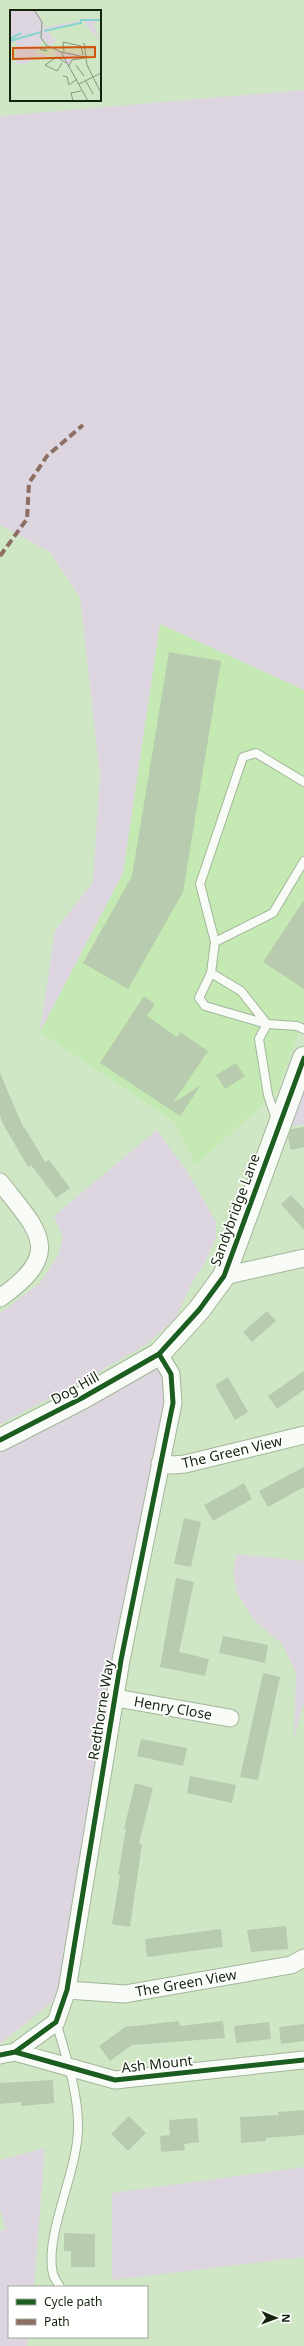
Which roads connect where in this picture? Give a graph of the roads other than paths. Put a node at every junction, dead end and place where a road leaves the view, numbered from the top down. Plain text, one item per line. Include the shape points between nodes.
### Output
1 (304, 782) edge
2 (304, 861) edge
3 (215, 942) junction
4 (211, 973) junction
5 (267, 1024) junction
6 (304, 1029) edge
7 (304, 1058) edge
8 (278, 1126) junction
9 (0, 1182) edge
10 (304, 1258) edge
11 (224, 1276) junction
12 (0, 1298) edge
13 (159, 1354) junction
14 (304, 1435) edge
15 (0, 1440) edge
16 (160, 1463) junction
17 (116, 1698) junction
18 (230, 1718) dead end
19 (304, 1958) edge
20 (67, 1990) junction
21 (56, 2022) junction
22 (8, 2053) edge
23 (304, 2060) edge
24 (70, 2069) junction
25 (59, 2286) edge

1 - 3 lane via 256,753 243,757 200,884
2 - 3 lane via 273,914
3 - 4 lane
4 - 5 lane via 241,991
4 - 5 lane via 199,998 205,1006
5 - 6 lane via 297,1026
5 - 8 lane via 259,1039 261,1063
7 - 8 street, Sandybridge Lane
8 - 11 street, Sandybridge Lane
9 - 12 street via 34,1227 40,1239 40,1252 31,1271
10 - 11 street
11 - 13 street, Sandybridge Lane via 179,1334
13 - 15 street, Dog Hill via 82,1398
13 - 16 street, Redthorne Way via 171,1374 173,1390 169,1428
14 - 16 street, The Green View via 184,1464
16 - 17 street, Redthorne Way
17 - 18 street, Henry Close
17 - 20 street, Redthorne Way
19 - 20 street, The Green View via 291,1965 125,1994
20 - 21 street, Redthorne Way
21 - 22 street
21 - 24 lane
22 - 24 street, Ash Mount
23 - 24 street, Ash Mount via 115,2080
24 - 25 lane via 78,2128 77,2150 59,2218 53,2253 53,2274

